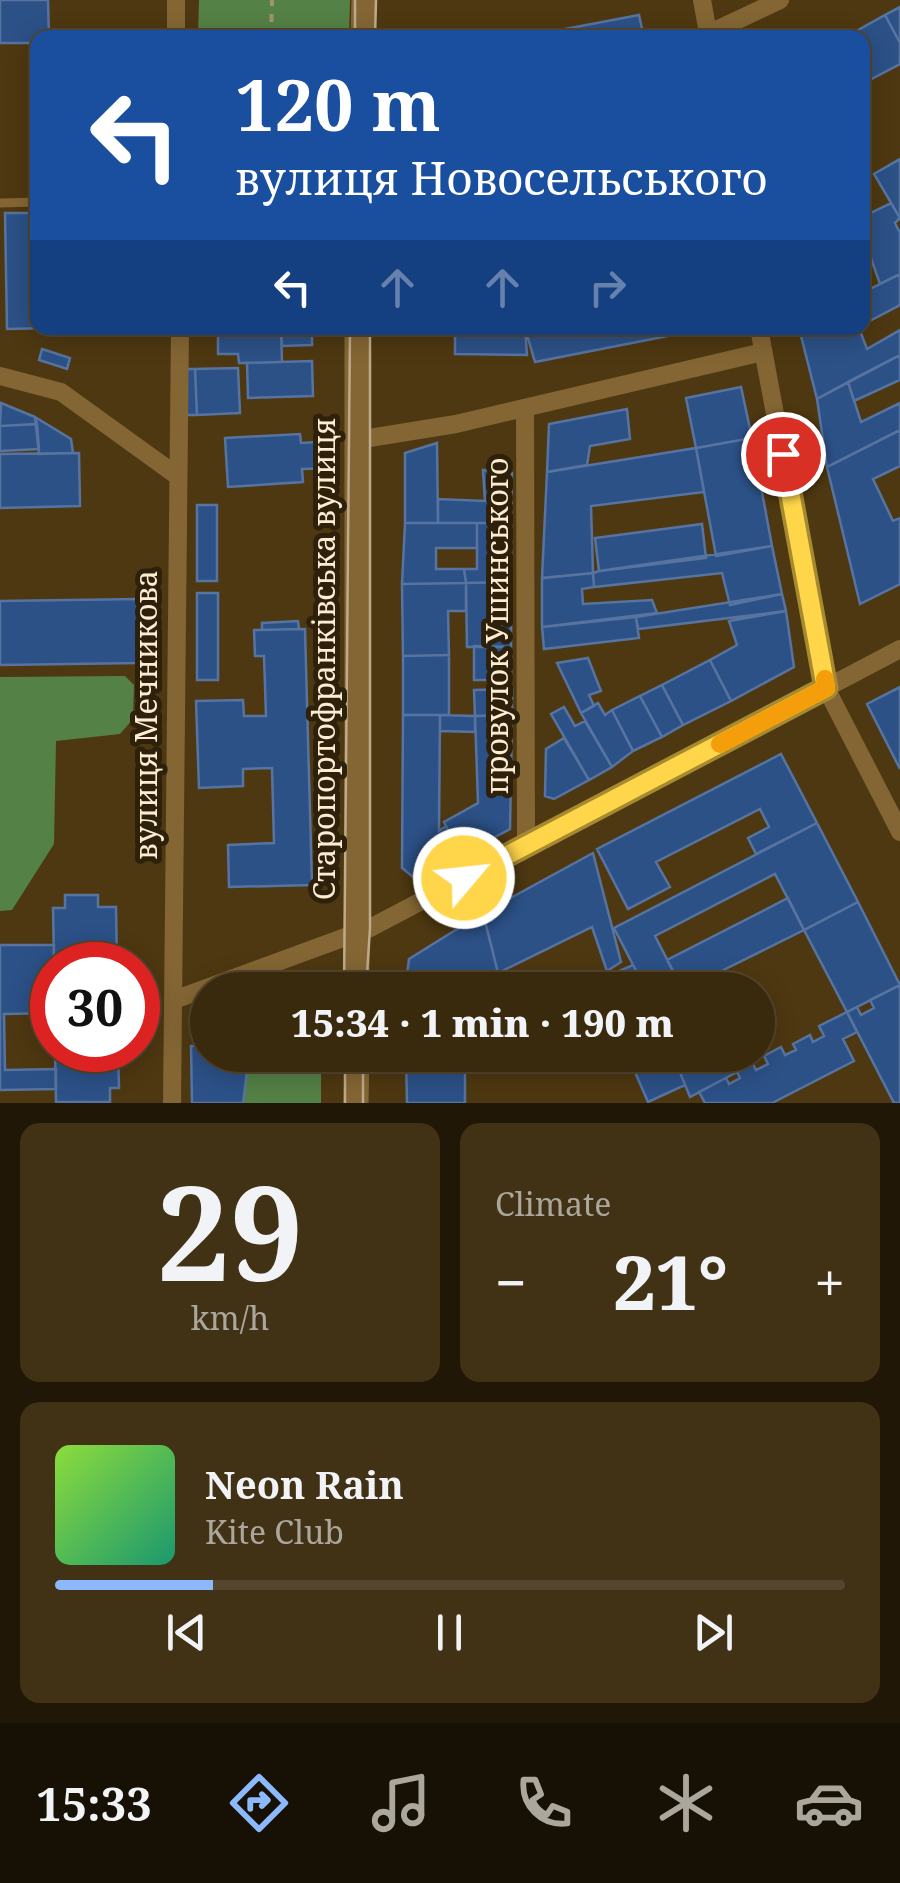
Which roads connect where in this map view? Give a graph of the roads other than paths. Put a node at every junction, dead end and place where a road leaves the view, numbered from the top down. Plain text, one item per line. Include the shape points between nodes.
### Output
1 (176, 0) edge
2 (364, 0) edge
3 (702, 0) edge
4 (780, 0) edge
5 (176, 30) edge
6 (363, 30) edge
7 (707, 30) edge
8 (720, 30) edge
9 (30, 202) edge
10 (0, 203) edge
11 (180, 335) edge
12 (357, 335) edge
13 (760, 335) edge
14 (763, 352) junction
15 (0, 376) edge
16 (525, 408) junction
17 (357, 440) junction
18 (176, 475) junction
19 (900, 649) edge
20 (826, 688) junction
21 (900, 832) edge
22 (526, 844) junction
23 (358, 932) junction
24 (358, 972) edge
25 (174, 1000) junction
26 (357, 1072) edge
27 (172, 1103) edge
28 (356, 1103) edge

1 - 5 street
2 - 6 main road
3 - 7 street
4 - 8 street
9 - 10 lane
11 - 18 street, вулиця Мечникова
12 - 17 main road, Старопортофранківська вулиця
13 - 14 street
14 - 16 street
14 - 20 street
15 - 18 street via 60,392
16 - 17 street
16 - 22 street, провулок Ушинського
17 - 23 main road, Старопортофранківська вулиця
18 - 25 street, вулиця Мечникова
19 - 20 street
20 - 21 street
20 - 22 street
22 - 23 street
23 - 24 main road, Старопортофранківська вулиця
23 - 25 street
25 - 27 street, вулиця Мечникова
26 - 28 main road

